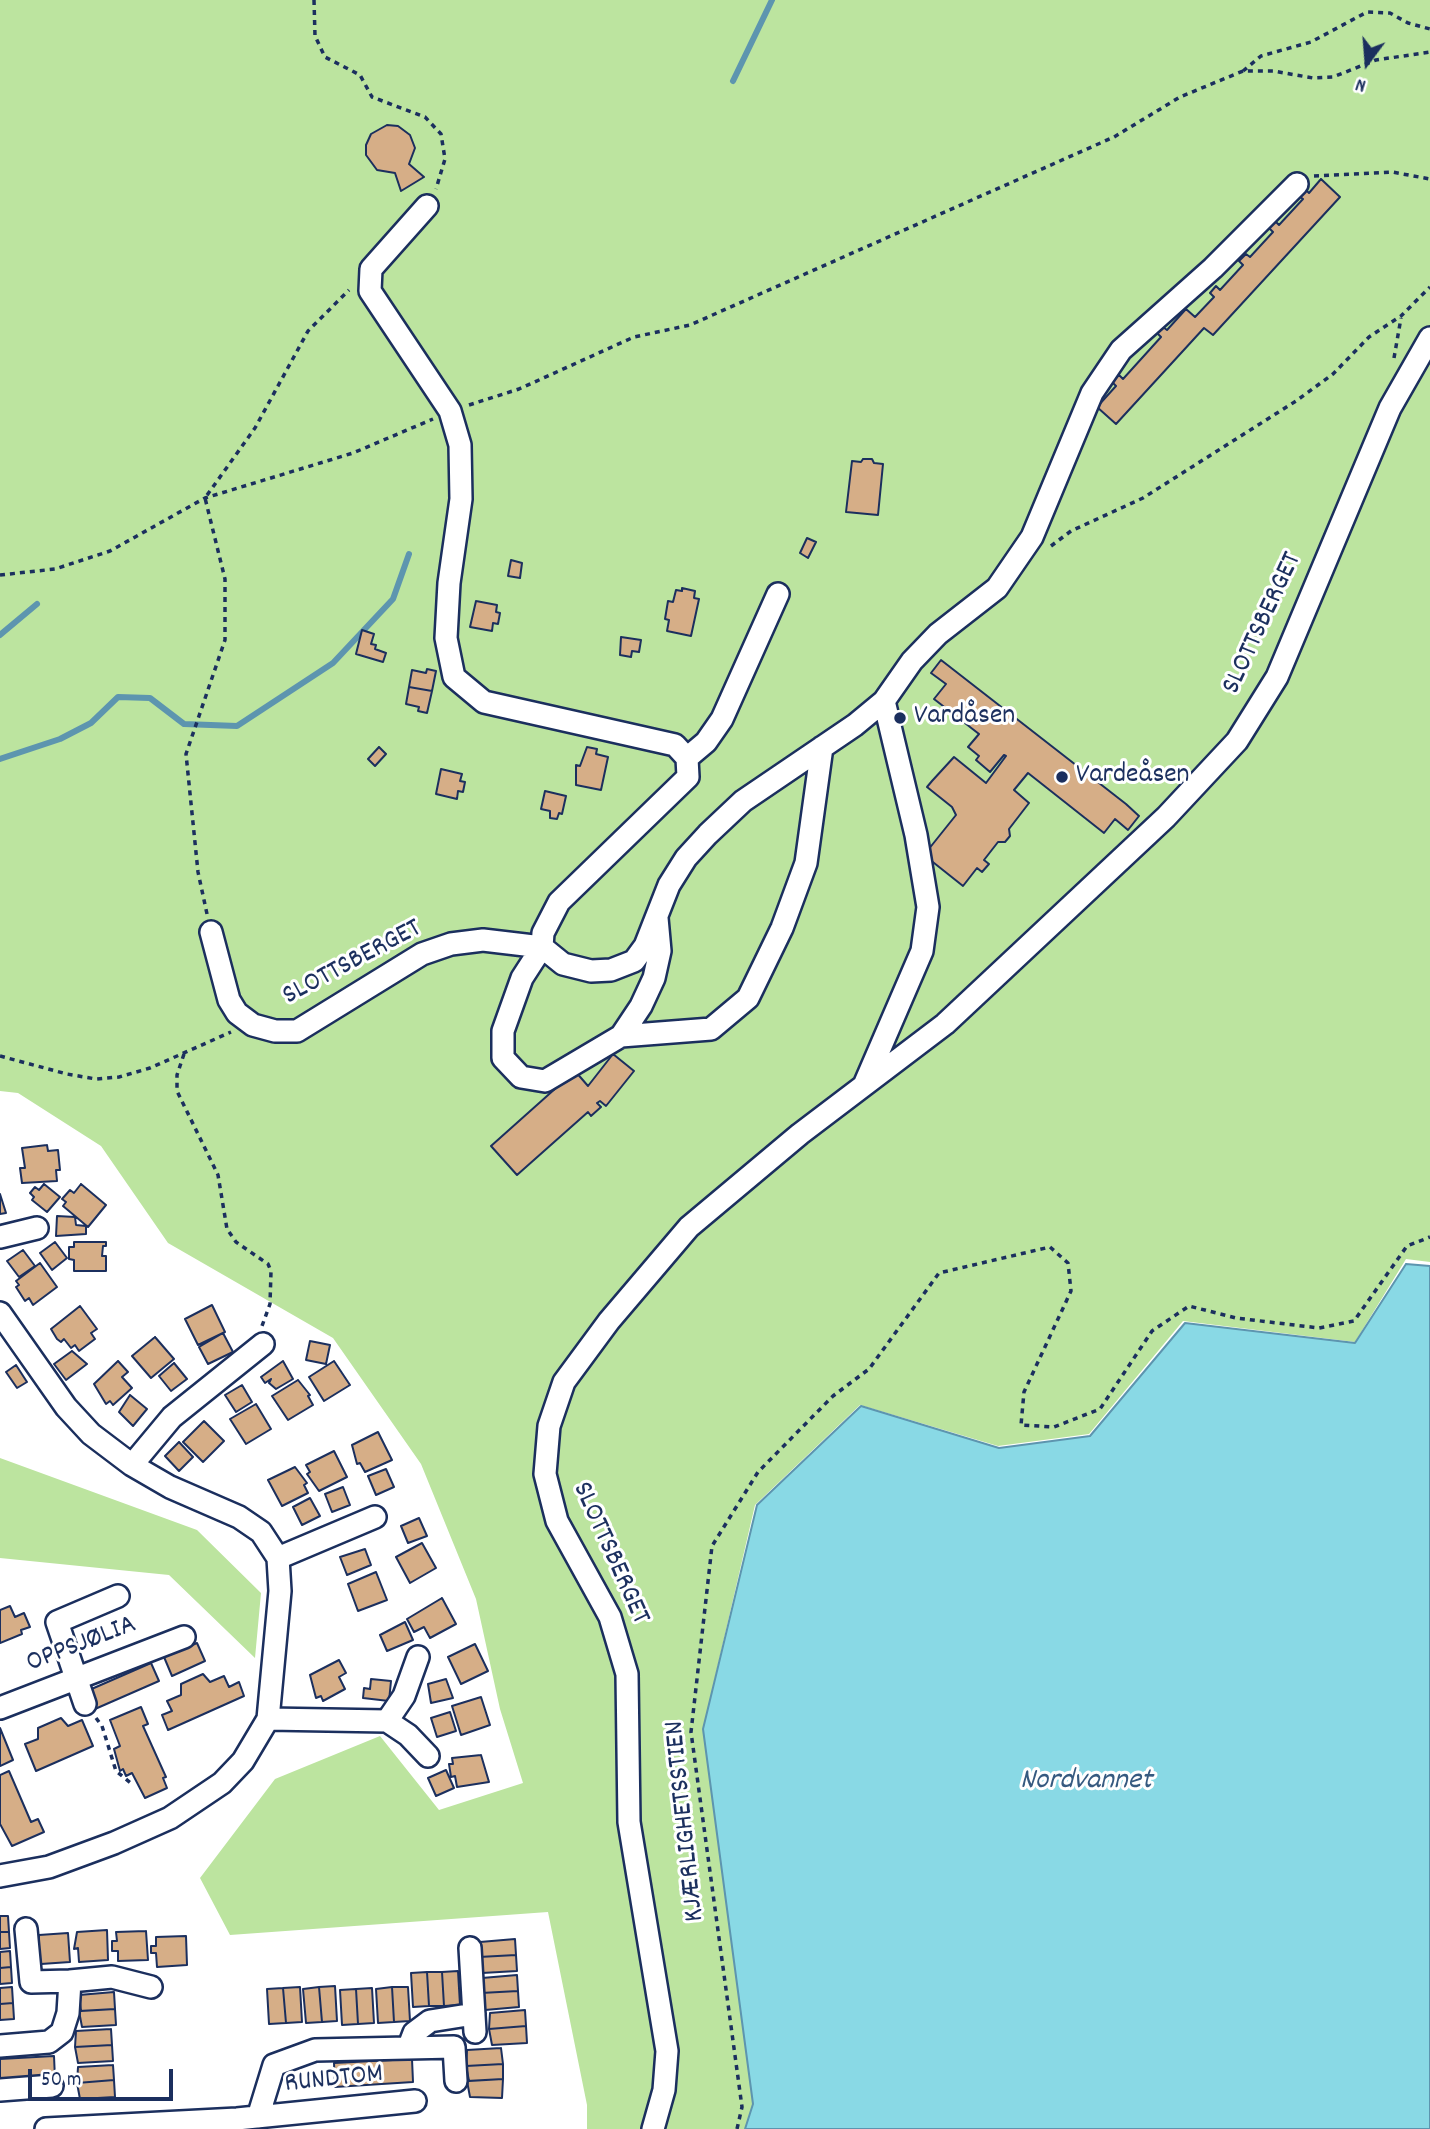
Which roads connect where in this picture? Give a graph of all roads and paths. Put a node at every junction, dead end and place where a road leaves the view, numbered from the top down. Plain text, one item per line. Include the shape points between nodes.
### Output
1 (314, 0) edge
2 (1430, 29) edge
3 (1430, 52) edge
4 (1243, 71) junction
5 (1430, 179) edge
6 (1297, 184) joint
7 (427, 206) joint
8 (371, 269) junction
9 (1430, 287) edge
10 (1430, 338) edge
11 (450, 411) junction
12 (205, 498) junction
13 (1050, 547) dead end
14 (0, 575) edge
15 (778, 594) dead end
16 (884, 701) junction
17 (822, 747) junction
18 (687, 758) junction
19 (657, 916) junction
20 (211, 932) joint
21 (542, 947) junction
22 (253, 1025) junction
23 (621, 1037) junction
24 (184, 1054) junction
25 (0, 1056) edge
26 (865, 1083) junction
27 (37, 1228) dead end
28 (0, 1237) edge
29 (1430, 1237) edge
30 (0, 1313) edge
31 (257, 1349) joint
32 (132, 1465) junction
33 (375, 1517) dead end
34 (278, 1558) junction
35 (118, 1596) dead end
36 (184, 1637) dead end
37 (418, 1657) dead end
38 (74, 1679) junction
39 (85, 1704) joint
40 (0, 1708) edge
41 (268, 1720) junction
42 (387, 1721) junction
43 (428, 1756) dead end
44 (132, 1784) dead end
45 (0, 1876) edge
46 (26, 1929) dead end
47 (470, 1948) dead end
48 (71, 1981) junction
49 (151, 1987) dead end
50 (0, 2046) edge
51 (409, 2046) junction
52 (456, 2081) dead end
53 (52, 2086) dead end
54 (0, 2090) edge
55 (415, 2101) dead end
56 (258, 2117) junction
57 (46, 2129) edge
58 (653, 2129) edge
59 (737, 2129) edge

1 - 7 path via 315,36 325,57 360,75 372,97 425,117 441,134 445,159 440,183
2 - 4 path via 1390,13 1367,12 1311,43 1261,56
3 - 4 path via 1376,60 1333,77
4 - 11 path via 1180,97 1114,137 690,325 635,337 519,389
5 - 6 path via 1392,172 1314,176
6 - 16 street, SLOTTSBERGET via 1121,350 1092,393 1032,537 997,588 938,634
7 - 8 street
8 - 11 street via 370,291
8 - 12 path via 308,331 256,428
9 - 13 path via 1296,401 1143,498 1071,531
10 - 26 street, SLOTTSBERGET via 1390,408 1277,677 1237,741 1166,817 945,1024
11 - 12 path via 353,453
11 - 18 street via 460,445 461,499 446,638 454,677 484,702 675,745
12 - 14 path via 110,551 55,569
12 - 20 path via 225,579 225,640 186,754 198,872
15 - 18 street via 722,719
16 - 17 street, SLOTTSBERGET
16 - 26 street, SLOTTSBERGET via 928,907 922,951
17 - 19 street, SLOTTSBERGET via 743,801 708,834 669,885
17 - 23 street, SLOTTSBERGET via 806,863 782,929 748,998 710,1029
18 - 21 street, SLOTTSBERGET via 688,777 673,794 559,902 543,933
19 - 21 street, SLOTTSBERGET via 634,961 611,970 562,964
19 - 23 street, SLOTTSBERGET via 660,951 654,978
20 - 22 street, SLOTTSBERGET via 229,1000
21 - 22 street, SLOTTSBERGET via 484,940 451,944 422,954 297,1031
21 - 23 street, SLOTTSBERGET via 522,978 506,1020 503,1058 521,1077 545,1080
22 - 24 path via 220,1035
24 - 25 path via 119,1077 96,1079
24 - 31 path via 177,1091 218,1175 227,1229 271,1271 270,1304
26 - 58 street, SLOTTSBERGET via 690,1227 609,1321 564,1382 549,1426 545,1474 557,1521 610,1616 627,1674 629,1822 667,2051 664,2090
27 - 28 street
29 - 59 path, KJÆRLIGHETSSTIEN via 1407,1245 1353,1321 1319,1328 1236,1318 1189,1306 1153,1331 1100,1409 1054,1427 1021,1425 1024,1392 1071,1292 1068,1263 1050,1247 939,1273 869,1369 833,1396 758,1472 712,1546 691,1732 742,2107
30 - 32 street via 66,1407
31 - 32 street via 172,1417
32 - 34 street via 239,1517 261,1532
33 - 34 street
34 - 41 street via 280,1591
35 - 38 street via 57,1622
36 - 38 street, OPPSJØLIA
37 - 42 street via 404,1696
38 - 39 street
38 - 40 street, OPPSJØLIA
39 - 44 path via 102,1726 116,1771
41 - 42 street
41 - 45 street via 243,1761 193,1805 101,1848 49,1867
42 - 43 street
46 - 48 street via 32,1992
47 - 51 street via 474,2023 430,2021 414,2033
48 - 49 street via 111,1977
48 - 50 street via 62,2032 49,2042
51 - 52 street via 454,2047
51 - 56 street, RUNDTOM via 315,2050 274,2065
53 - 54 street
55 - 56 street, RUNDTOM
56 - 57 street, RUNDTOM

